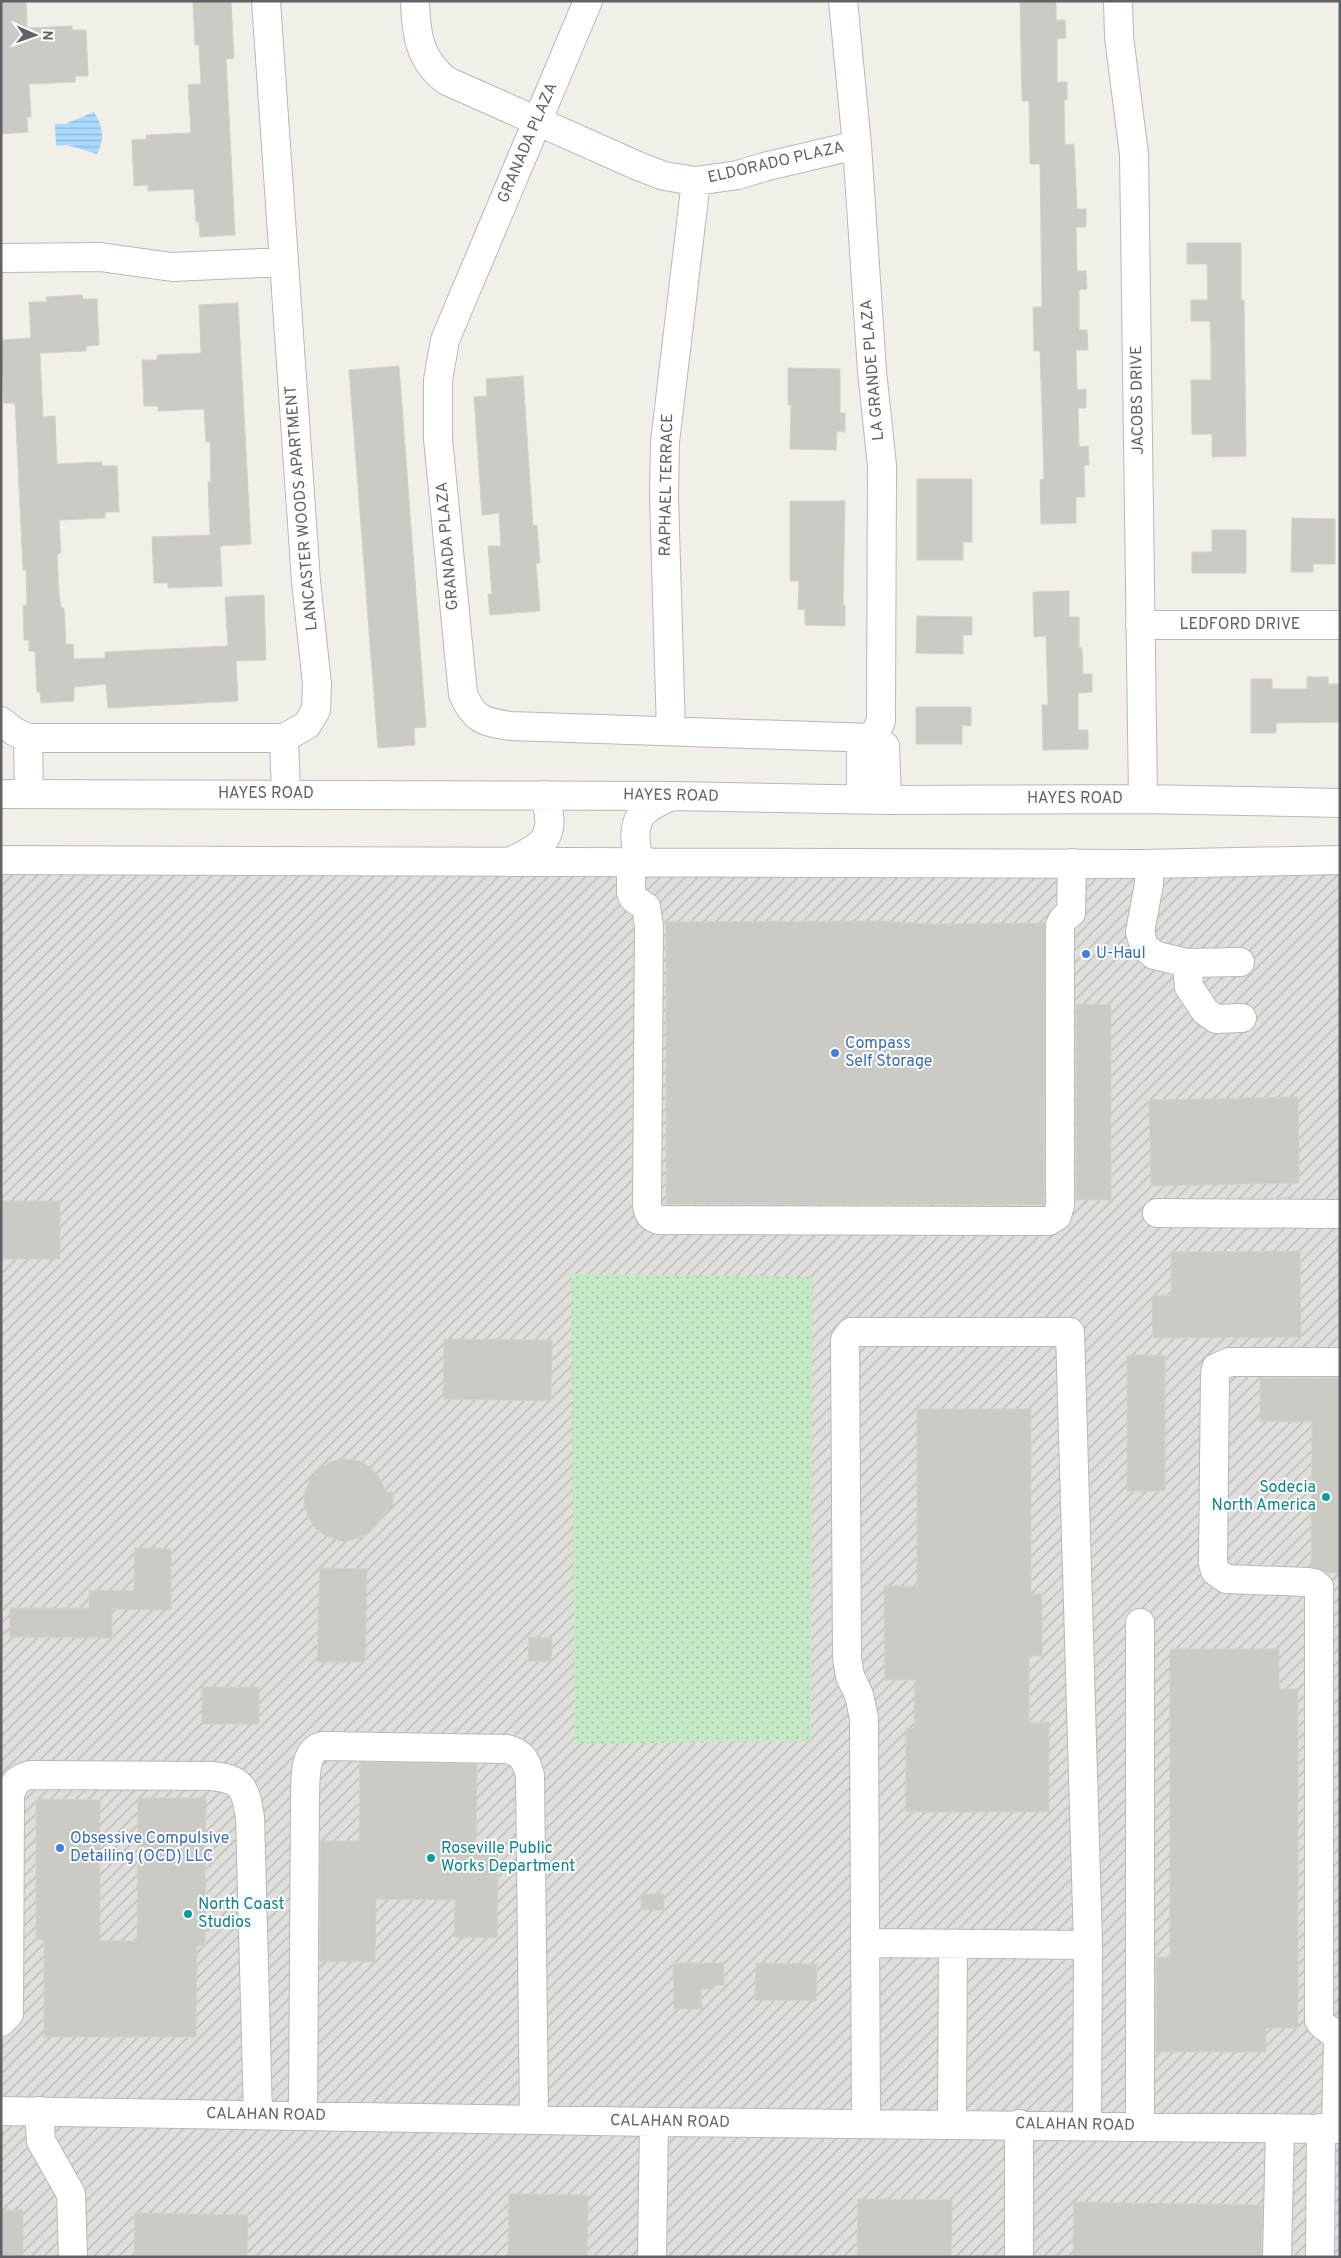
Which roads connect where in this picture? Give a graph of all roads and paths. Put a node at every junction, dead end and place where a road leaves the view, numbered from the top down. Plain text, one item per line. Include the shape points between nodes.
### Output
1 (266, 1) edge
2 (415, 1) edge
3 (588, 1) edge
4 (843, 1) edge
5 (1118, 1) edge
6 (537, 121) junction
7 (857, 145) junction
8 (696, 181) junction
9 (1, 258) edge
10 (284, 262) junction
11 (1140, 625) junction
12 (1340, 625) edge
13 (1, 721) edge
14 (670, 731) junction
15 (28, 738) junction
16 (284, 738) junction
17 (873, 738) junction
18 (1, 794) edge
19 (29, 794) junction
20 (286, 794) junction
21 (544, 795) junction
22 (673, 796) junction
23 (1143, 799) junction
24 (874, 800) junction
25 (1340, 803) edge
26 (1, 860) edge
27 (1340, 860) edge
28 (508, 862) junction
29 (637, 863) junction
30 (1072, 864) junction
31 (1149, 864) junction
32 (1240, 962) dead end
33 (1187, 963) junction
34 (1242, 1018) dead end
35 (1157, 1213) dead end
36 (1340, 1214) edge
37 (1340, 1362) edge
38 (1140, 1622) dead end
39 (865, 1943) junction
40 (953, 1944) junction
41 (1088, 1944) junction
42 (1, 2022) edge
43 (1, 2111) edge
44 (39, 2111) junction
45 (258, 2115) junction
46 (302, 2115) junction
47 (534, 2120) junction
48 (654, 2122) junction
49 (866, 2123) junction
50 (952, 2124) junction
51 (1020, 2124) junction
52 (1087, 2125) junction
53 (1140, 2126) junction
54 (1280, 2128) junction
55 (1332, 2129) edge
56 (73, 2257) edge
57 (652, 2257) edge
58 (1019, 2257) edge
59 (1277, 2257) edge
60 (1320, 2257) edge

1 - 10 street, LANCASTER WOODS APARTMENT
2 - 6 street, ELDORADO PLAZA via 415,24 426,59 435,72 447,81
3 - 6 street, GRANADA PLAZA
4 - 7 street, LA GRANDE PLAZA
5 - 11 street, JACOBS DRIVE via 1119,37 1134,154
6 - 8 street, ELDORADO PLAZA via 664,176
6 - 14 street, GRANADA PLAZA via 445,340 438,380 438,439 463,694 469,709 490,723
7 - 8 street, ELDORADO PLAZA via 738,175
7 - 17 street, LA GRANDE PLAZA via 872,371 882,466 881,721
8 - 14 street, RAPHAEL TERRACE via 665,442
9 - 10 street via 100,258 172,267
10 - 16 street, LANCASTER WOODS APARTMENT via 306,581 318,684 316,710 308,725
11 - 12 street, LEDFORD DRIVE
11 - 23 street, JACOBS DRIVE
13 - 15 street
14 - 17 street, GRANADA PLAZA
15 - 16 street, LANCASTER WOODS APARTMENT
15 - 19 street
16 - 20 street
17 - 24 street via 885,746
18 - 19 street, HAYES ROAD
19 - 20 street, HAYES ROAD
20 - 21 street, HAYES ROAD
21 - 22 street, HAYES ROAD
21 - 28 street via 550,817 548,834 534,851
22 - 24 street, HAYES ROAD
22 - 29 street via 650,806 639,818 636,843 640,858
23 - 24 street, HAYES ROAD
23 - 25 street, HAYES ROAD
26 - 28 street
27 - 31 street
28 - 29 street
29 - 30 street
29 - 30 street via 631,892 636,902 646,907 649,926 648,1213 659,1220 1049,1220 1057,1216 1060,1205 1060,925 1071,913
30 - 31 street
31 - 33 street via 1149,884 1140,932 1144,946 1154,955
32 - 33 street
33 - 34 street via 1189,987 1205,1011 1216,1019
35 - 36 street
37 - 55 street via 1229,1362 1216,1368 1213,1553 1215,1571 1226,1578 1308,1582 1319,1587 1319,2020 1338,2040
38 - 53 street
39 - 40 street
39 - 41 street via 864,1718 846,1658 845,1340 851,1332 1070,1332
39 - 49 street
40 - 41 street
40 - 50 street
41 - 52 street
42 - 45 street via 9,2014 10,1796 16,1781 30,1775 230,1778 241,1785 247,1796 250,1817
43 - 44 street, CALAHAN ROAD
44 - 45 street, CALAHAN ROAD
44 - 56 street via 41,2141 72,2194
45 - 46 street, CALAHAN ROAD
46 - 47 street, CALAHAN ROAD
46 - 47 street via 305,1799 310,1756 323,1746 468,1748 516,1752 527,1763 530,1776
47 - 48 street, CALAHAN ROAD
48 - 49 street, CALAHAN ROAD
48 - 57 street
49 - 50 street, CALAHAN ROAD
50 - 51 street, CALAHAN ROAD
51 - 52 street, CALAHAN ROAD
51 - 58 street
52 - 53 street, CALAHAN ROAD
53 - 54 street, CALAHAN ROAD
54 - 55 street, CALAHAN ROAD
54 - 59 street
55 - 60 street

